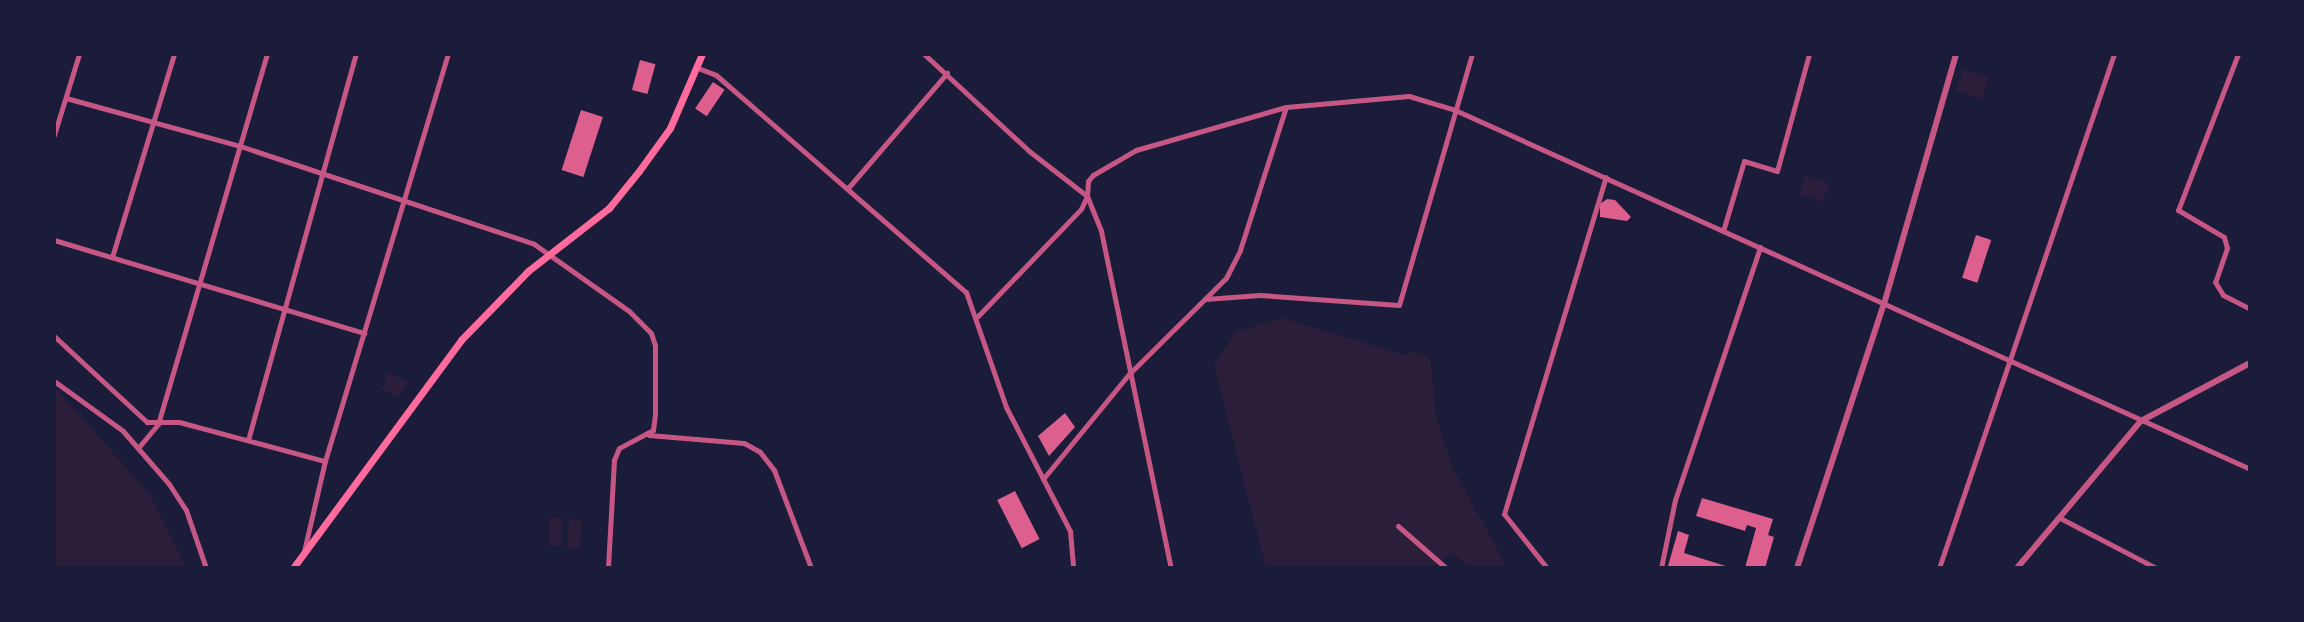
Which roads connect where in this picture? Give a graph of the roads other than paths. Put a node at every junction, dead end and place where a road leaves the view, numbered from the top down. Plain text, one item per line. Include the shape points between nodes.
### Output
1 (79, 54) edge
2 (174, 54) edge
3 (267, 54) edge
4 (356, 54) edge
5 (439, 54) edge
6 (702, 54) edge
7 (924, 54) edge
8 (1472, 54) edge
9 (1809, 54) edge
10 (1956, 54) edge
11 (2114, 54) edge
12 (2238, 54) edge
13 (448, 55) edge
14 (698, 68) junction
15 (947, 74) junction
16 (66, 98) junction
17 (1286, 107) junction
18 (1455, 110) junction
19 (155, 124) junction
20 (54, 135) edge
21 (240, 146) junction
22 (321, 172) junction
23 (1606, 177) junction
24 (848, 188) junction
25 (1087, 196) junction
26 (402, 198) junction
27 (1723, 231) junction
28 (54, 240) edge
29 (1760, 247) junction
30 (552, 253) junction
31 (112, 257) junction
32 (198, 284) junction
33 (1205, 299) junction
34 (1884, 304) junction
35 (2250, 309) edge
36 (284, 312) junction
37 (978, 316) junction
38 (364, 332) junction
39 (54, 337) edge
40 (2009, 360) junction
41 (2250, 363) edge
42 (1129, 374) junction
43 (54, 381) edge
44 (2141, 421) junction
45 (158, 424) junction
46 (649, 435) junction
47 (248, 440) junction
48 (138, 448) junction
49 (326, 460) junction
50 (2250, 469) edge
51 (1043, 479) junction
52 (2060, 518) junction
53 (1398, 526) dead end
54 (304, 551) junction
55 (206, 568) edge
56 (293, 568) edge
57 (608, 568) edge
58 (811, 568) edge
59 (1073, 568) edge
60 (1171, 568) edge
61 (1446, 568) edge
62 (1547, 568) edge
63 (1661, 568) edge
64 (1797, 568) edge
65 (1939, 568) edge
66 (2017, 568) edge
67 (2155, 568) edge

1 - 16 street
2 - 19 street
3 - 21 street
4 - 22 street
5 - 13 street
6 - 14 main road
7 - 15 street
8 - 18 street
9 - 27 street via 1777,171 1744,161
10 - 34 street
11 - 40 street
12 - 35 street via 2178,210 2224,237 2227,248 2215,282 2224,295
13 - 26 street
14 - 24 street via 716,75
14 - 30 main road via 670,128 639,171 609,208
15 - 24 street
15 - 25 street via 1029,151
16 - 19 street
16 - 20 street
17 - 18 street via 1409,96
17 - 25 street via 1136,150 1093,174
17 - 33 street via 1240,250 1226,278
18 - 23 street
18 - 33 street via 1399,305 1260,295
19 - 21 street
19 - 31 street
21 - 22 street
21 - 32 street
22 - 26 street
22 - 36 street
23 - 27 street
23 - 62 street via 1504,513
24 - 37 street via 966,292
25 - 37 street via 1081,209
25 - 42 street via 1101,232
26 - 30 street
26 - 38 street
27 - 29 street
28 - 31 street
29 - 34 street
29 - 63 street via 1675,500
30 - 46 street via 651,333 656,414
30 - 54 main road via 461,340
31 - 32 street
32 - 36 street
32 - 45 street
33 - 42 street
34 - 40 street
34 - 64 street
36 - 38 street
36 - 47 street
37 - 51 street via 1006,407
38 - 49 street
39 - 45 street via 116,397 147,422
40 - 44 street
40 - 65 street
41 - 44 street
42 - 51 street
42 - 60 street
43 - 48 street via 92,405
44 - 50 street
44 - 52 street
45 - 47 street via 179,422
45 - 48 street
46 - 57 street via 619,448 614,460
46 - 58 street via 744,443 760,452 774,470
47 - 49 street
48 - 55 street via 186,510
49 - 54 street
51 - 59 street via 1069,531
52 - 66 street
52 - 67 street
53 - 61 street
54 - 56 main road

